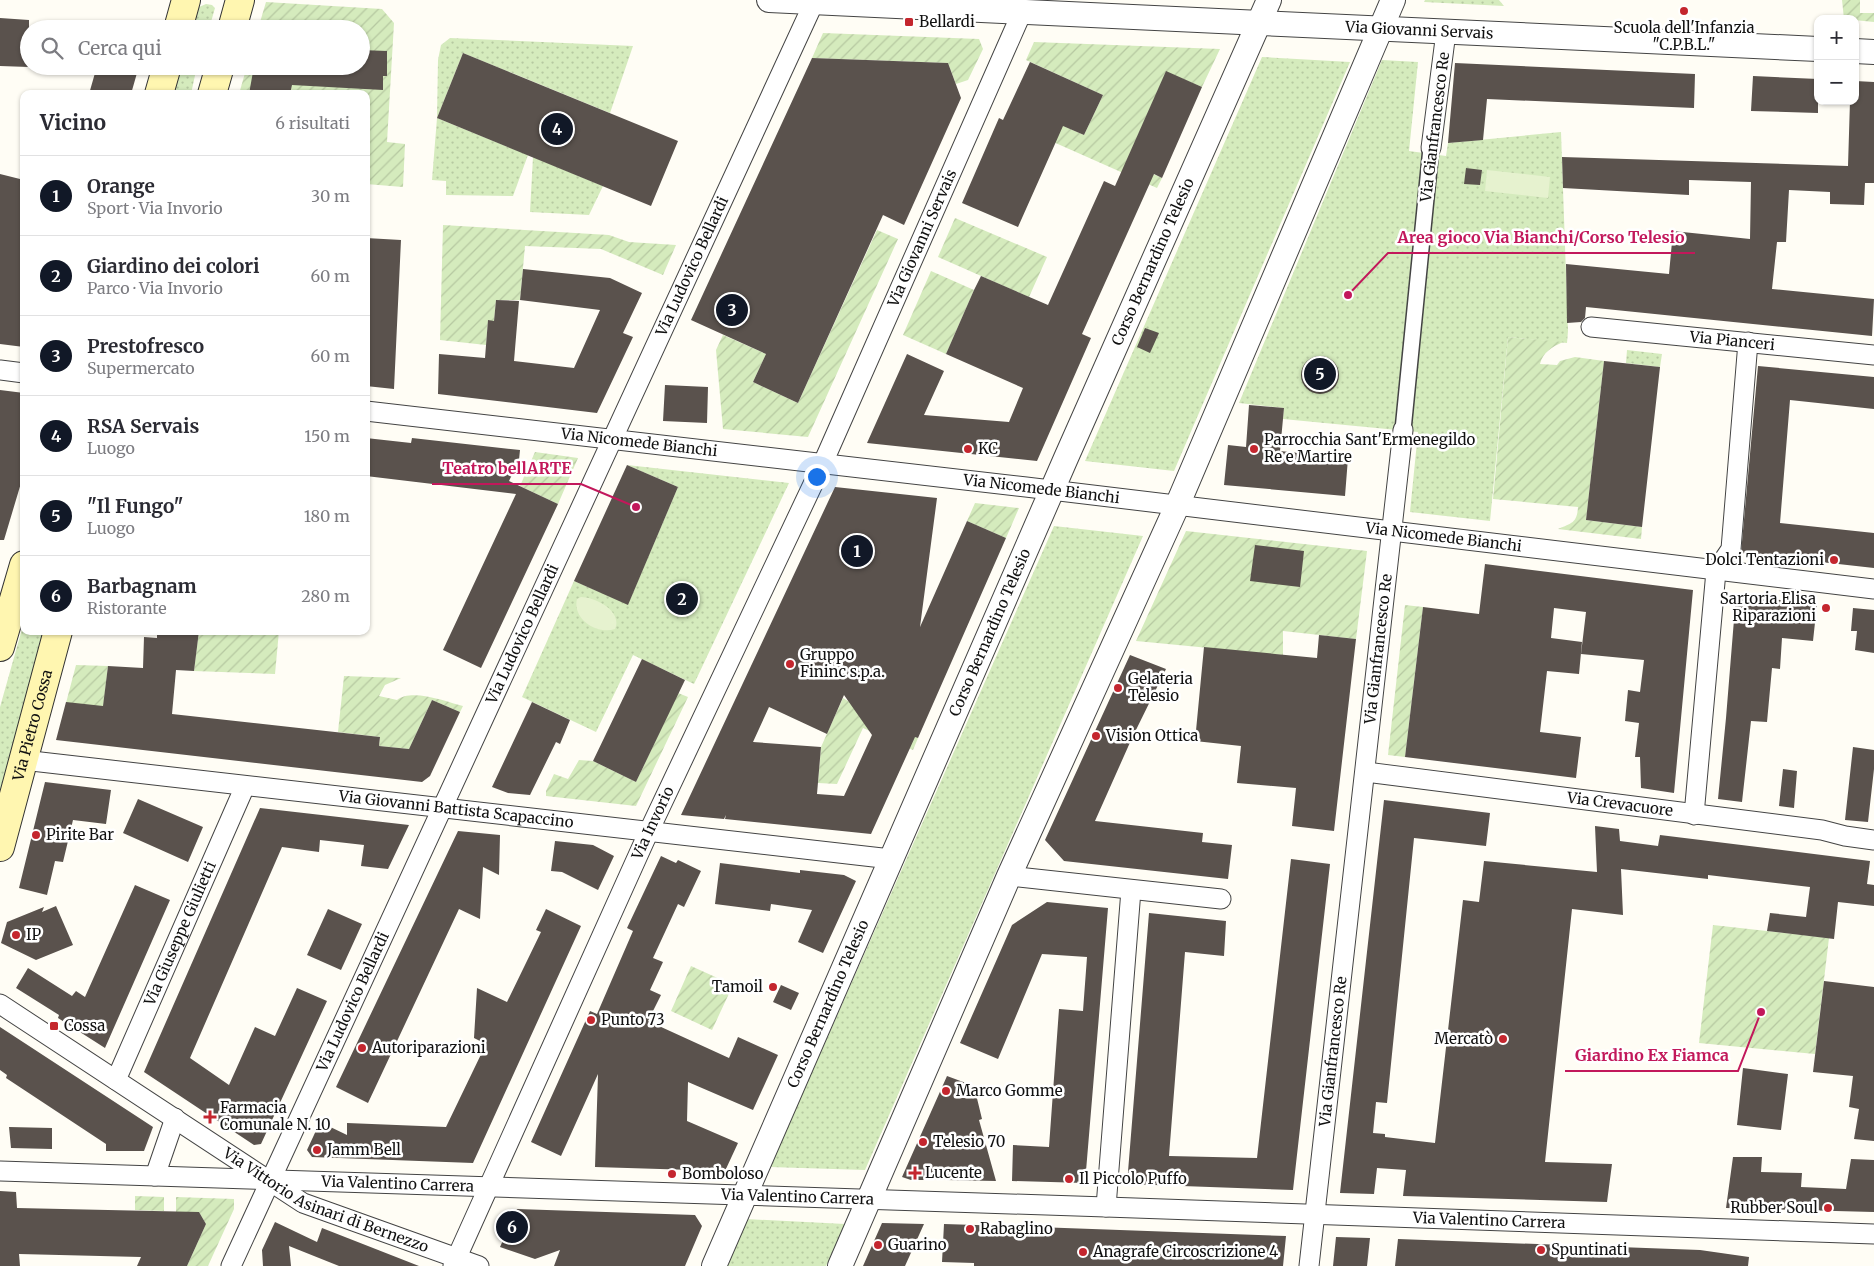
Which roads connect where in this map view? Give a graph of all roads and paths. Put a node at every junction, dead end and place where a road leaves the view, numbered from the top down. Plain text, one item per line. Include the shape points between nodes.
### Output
1 (186, 0) edge
2 (240, 0) edge
3 (769, 0) edge
4 (1269, 0) edge
5 (1393, 0) edge
6 (814, 1) edge
7 (1022, 12) junction
8 (180, 20) edge
9 (234, 20) edge
10 (1259, 22) junction
11 (1381, 28) junction
12 (1446, 32) junction
13 (1814, 49) edge
14 (1859, 51) edge
15 (1874, 52) edge
16 (164, 75) edge
17 (217, 75) edge
18 (160, 90) edge
19 (213, 90) edge
20 (1430, 148) joint
21 (1591, 327) dead end
22 (1748, 342) junction
23 (1874, 354) edge
24 (0, 370) edge
25 (20, 372) edge
26 (370, 411) edge
27 (1403, 430) joint
28 (612, 441) junction
29 (823, 463) junction
30 (1052, 490) junction
31 (1177, 506) junction
32 (1392, 531) junction
33 (1716, 570) junction
34 (20, 579) edge
35 (1874, 589) edge
36 (57, 635) edge
37 (0, 647) edge
38 (23, 760) junction
39 (1366, 772) junction
40 (244, 786) junction
41 (443, 809) junction
42 (1694, 815) junction
43 (649, 831) junction
44 (1874, 840) edge
45 (0, 848) edge
46 (890, 859) junction
47 (1009, 876) junction
48 (1131, 890) junction
49 (1220, 899) dead end
50 (0, 1004) edge
51 (116, 1080) junction
52 (175, 1118) junction
53 (0, 1171) edge
54 (155, 1176) junction
55 (270, 1180) junction
56 (490, 1186) junction
57 (745, 1195) junction
58 (869, 1200) junction
59 (1106, 1206) junction
60 (1315, 1215) junction
61 (1874, 1234) edge
62 (454, 1262) edge
63 (231, 1266) edge
64 (479, 1266) edge
65 (714, 1266) edge
66 (840, 1266) edge
67 (1309, 1266) edge

1 - 8 main road
2 - 9 main road
3 - 6 street, Via Giovanni Servais
4 - 10 street, Corso Bernardino Telesio
5 - 11 street
6 - 7 street, Via Giovanni Servais
6 - 28 street, Via Ludovico Bellardi
7 - 10 street, Via Giovanni Servais
7 - 29 street, Via Giovanni Servais
10 - 11 street, Via Giovanni Servais
10 - 30 street, Corso Bernardino Telesio
11 - 12 street, Via Giovanni Servais
11 - 31 street
12 - 13 street, Via Giovanni Servais
12 - 20 street, Via Gianfrancesco Re
14 - 15 street
16 - 18 main road
17 - 19 main road
20 - 27 street, Via Gianfrancesco Re
21 - 22 street, Via Pianceri
22 - 23 street, Via Pianceri
22 - 33 street via 1731,549
24 - 25 street
26 - 28 street, Via Nicomede Bianchi
27 - 32 street, Via Gianfrancesco Re
28 - 29 street, Via Nicomede Bianchi
28 - 41 street, Via Ludovico Bellardi
29 - 30 street, Via Nicomede Bianchi
29 - 43 street, Via Invorio
30 - 31 street, Via Nicomede Bianchi
30 - 46 street, Corso Bernardino Telesio
31 - 32 street, Via Nicomede Bianchi
31 - 47 street
32 - 33 street, Via Nicomede Bianchi
32 - 39 street, Via Gianfrancesco Re
33 - 35 street, Via Nicomede Bianchi
33 - 42 street
34 - 37 main road
36 - 38 main road, Via Pietro Cossa
38 - 40 street, Via Giovanni Battista Scapaccino
38 - 45 main road, Via Pietro Cossa
39 - 42 street, Via Crevacuore
39 - 60 street, Via Gianfrancesco Re
40 - 41 street, Via Giovanni Battista Scapaccino
40 - 51 street, Via Giuseppe Giulietti
41 - 43 street, Via Giovanni Battista Scapaccino
41 - 55 street, Via Ludovico Bellardi
42 - 44 street, Via Crevacuore via 1822,830
43 - 46 street, Via Giovanni Battista Scapaccino
43 - 56 street, Via Invorio
46 - 57 street, Corso Bernardino Telesio
47 - 48 street
47 - 58 street
48 - 49 street
48 - 59 street
50 - 51 street, Via Vittorio Asinari di Bernezzo
51 - 52 street, Via Vittorio Asinari di Bernezzo
52 - 54 street
52 - 55 street, Via Vittorio Asinari di Bernezzo
53 - 54 street, Via Valentino Carrera
54 - 55 street, Via Valentino Carrera
55 - 56 street, Via Valentino Carrera
55 - 62 street, Via Vittorio Asinari di Bernezzo via 303,1203
55 - 63 street, Via Ludovico Bellardi
56 - 57 street, Via Valentino Carrera
56 - 62 street, Via Valentino Carrera
57 - 58 street, Via Valentino Carrera
57 - 65 street, Corso Bernardino Telesio
58 - 59 street, Via Valentino Carrera
58 - 66 street
59 - 60 street, Via Valentino Carrera
60 - 61 street, Via Valentino Carrera
60 - 67 street, Via Gianfrancesco Re
62 - 64 street, Via Vittorio Asinari di Bernezzo

